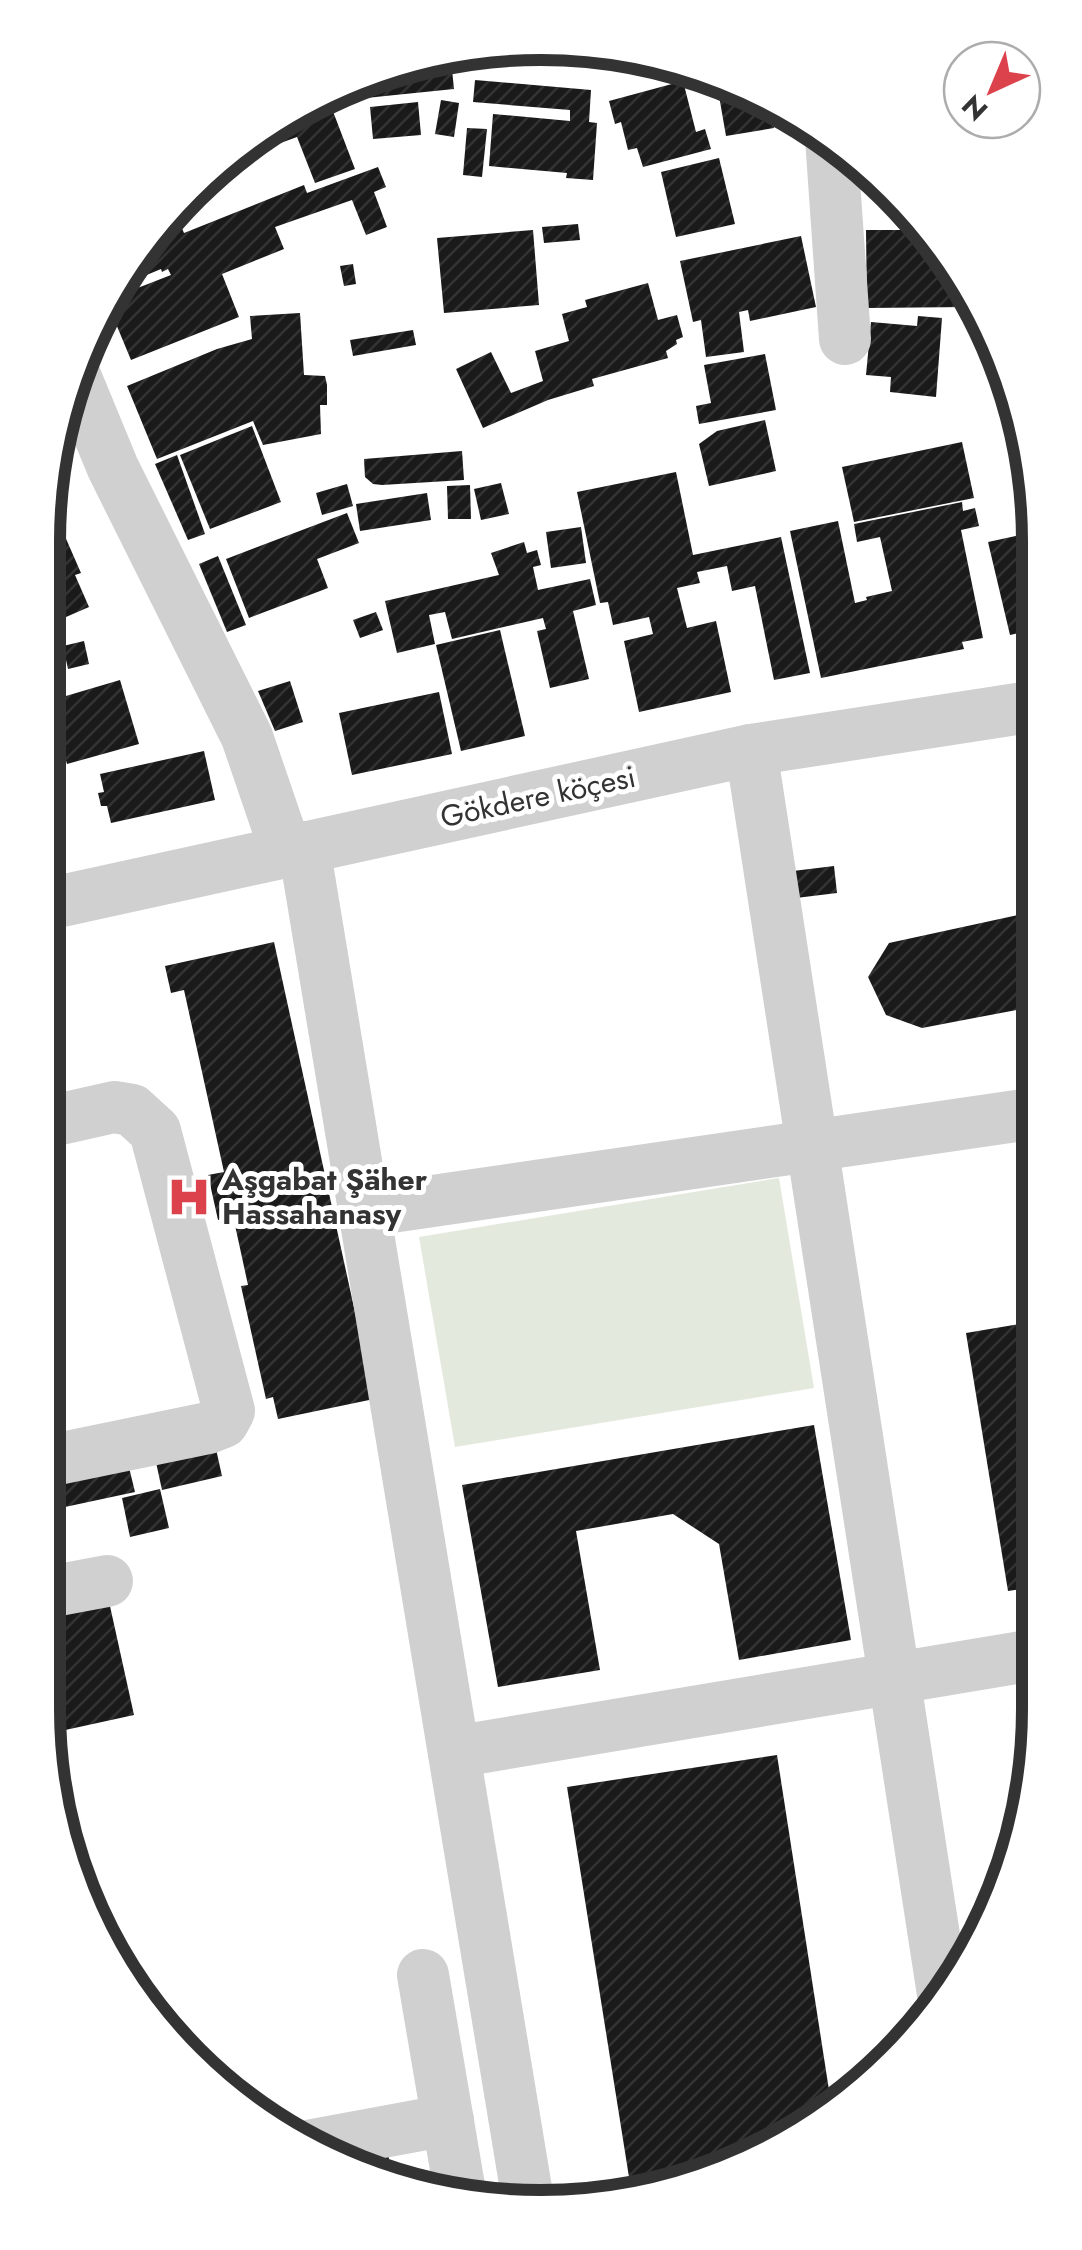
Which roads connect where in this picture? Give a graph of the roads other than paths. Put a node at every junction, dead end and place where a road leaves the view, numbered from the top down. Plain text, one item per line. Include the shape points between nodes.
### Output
1 (832, 158) edge
2 (845, 339) dead end
3 (83, 395) edge
4 (1022, 708) edge
5 (751, 750) junction
6 (295, 849) junction
7 (60, 901) edge
8 (1022, 1115) edge
9 (60, 1119) edge
10 (812, 1146) junction
11 (364, 1212) junction
12 (60, 1458) edge
13 (107, 1581) dead end
14 (60, 1590) edge
15 (1022, 1657) edge
16 (894, 1678) junction
17 (454, 1752) junction
18 (424, 1975) dead end
19 (940, 1977) edge
20 (448, 2120) junction
21 (331, 2142) edge
22 (459, 2183) edge
23 (526, 2190) edge

1 - 2 street
3 - 6 street
4 - 5 street, Gökdere köçesi
5 - 6 street, Gökdere köçesi
5 - 10 street
6 - 7 street, Gökdere köçesi
6 - 11 street
8 - 10 street
9 - 12 street via 114,1107 132,1110 155,1132 229,1411 208,1428
10 - 11 street
10 - 16 street
11 - 17 street
13 - 14 street
15 - 16 street
16 - 17 street
16 - 19 street
17 - 23 street
18 - 20 street
20 - 21 street
20 - 22 street

